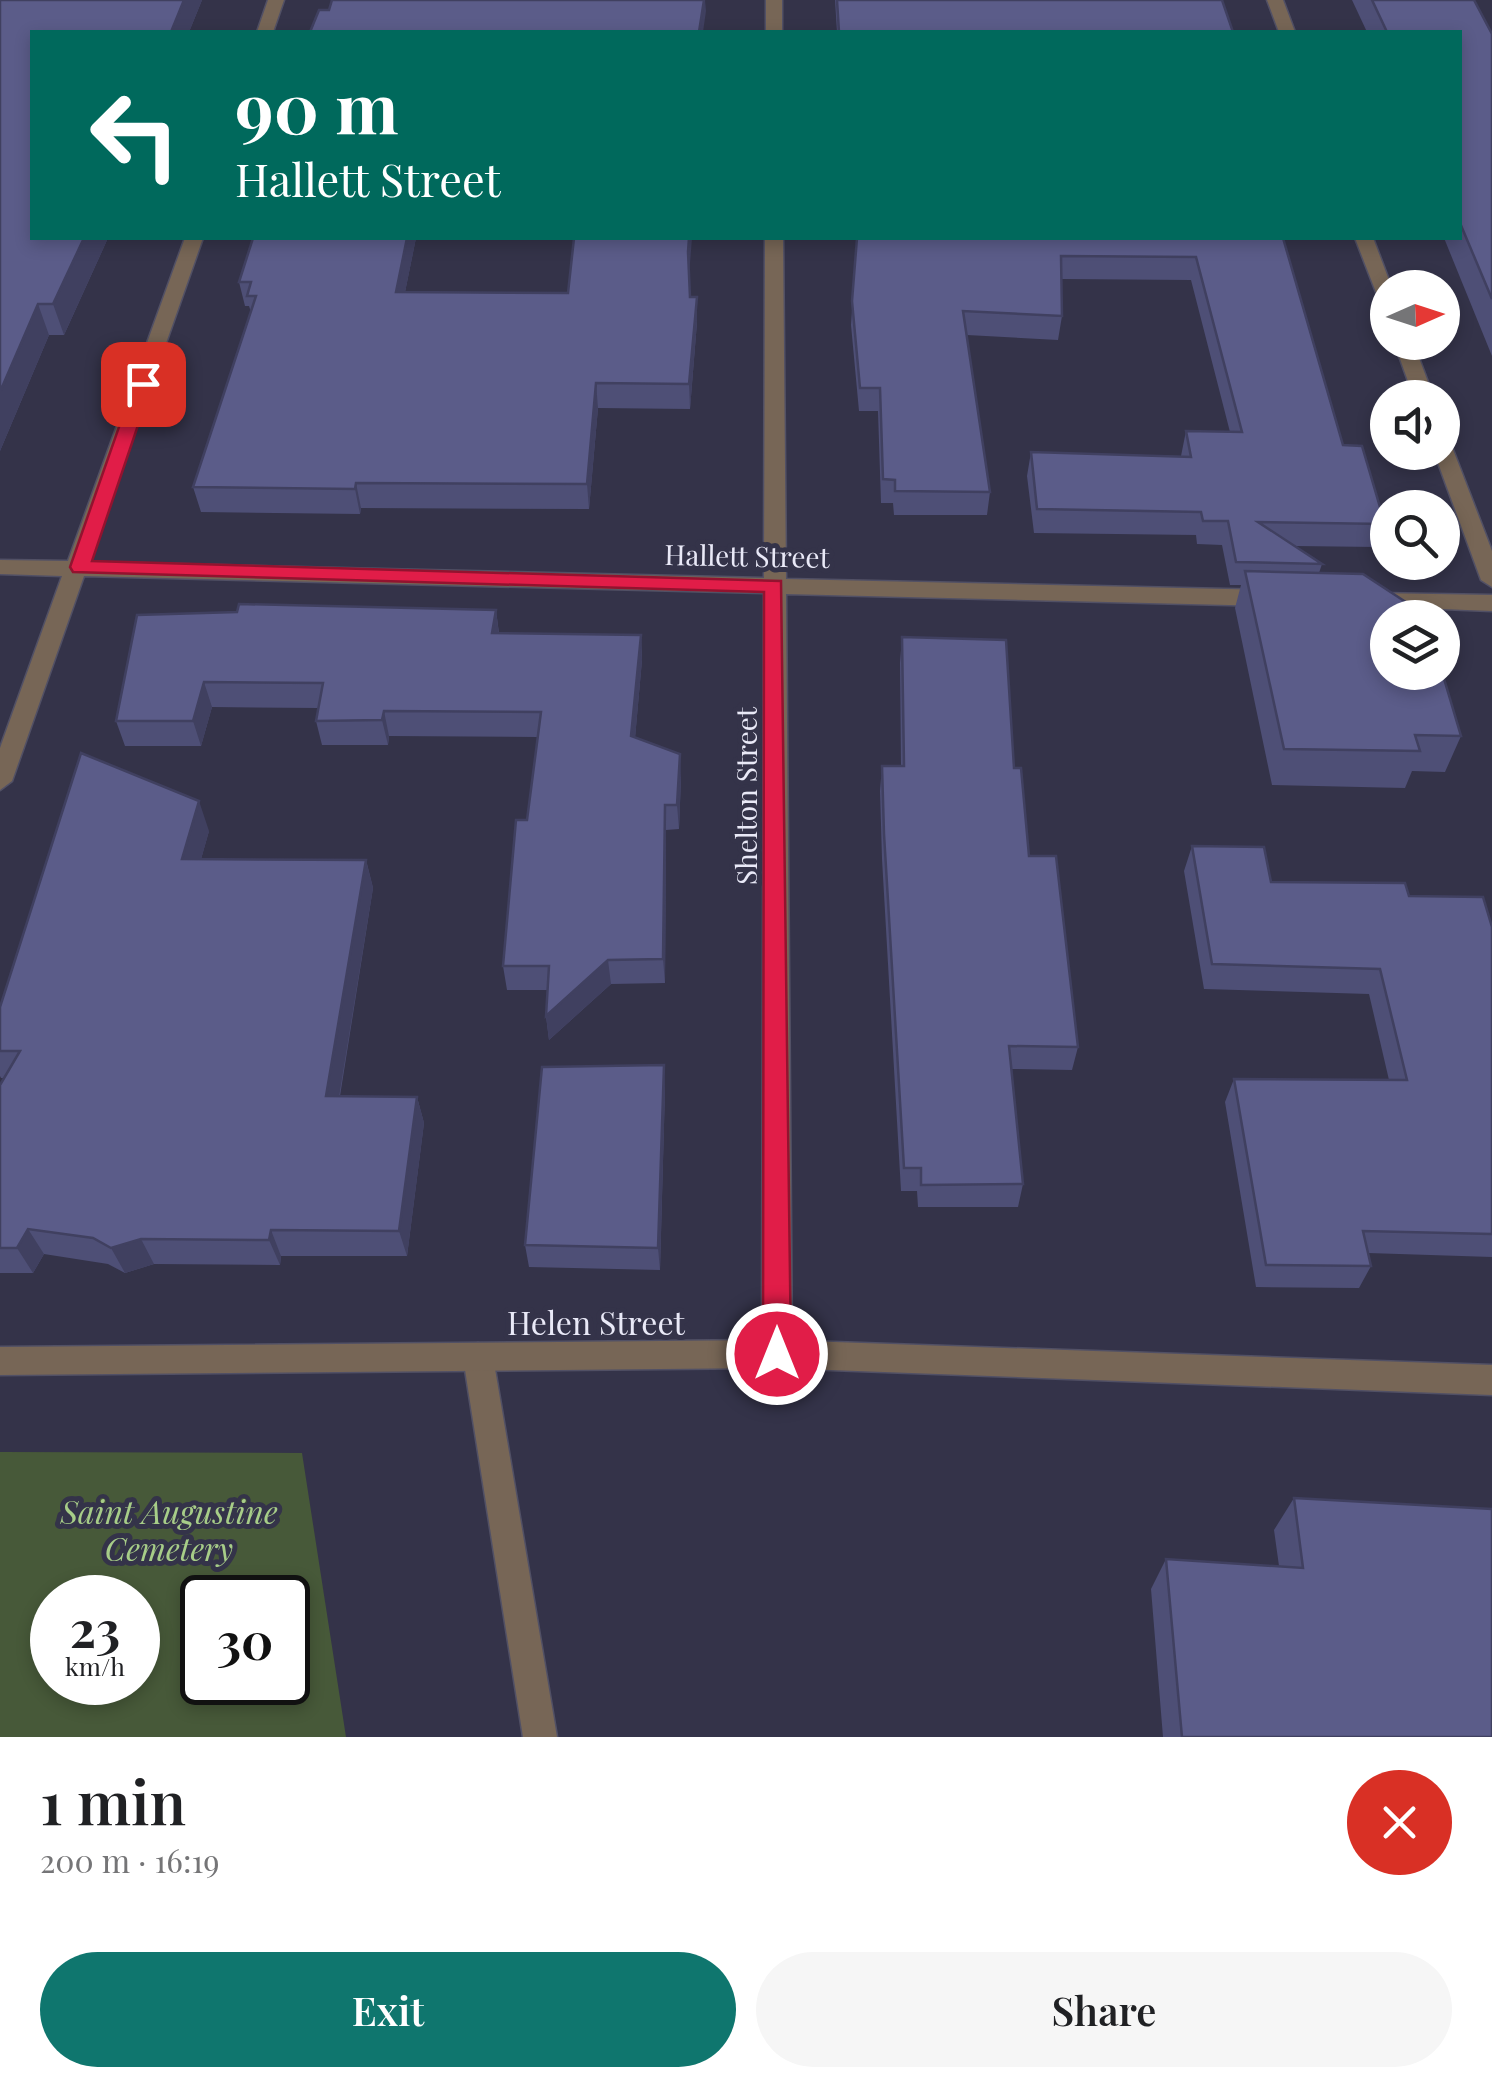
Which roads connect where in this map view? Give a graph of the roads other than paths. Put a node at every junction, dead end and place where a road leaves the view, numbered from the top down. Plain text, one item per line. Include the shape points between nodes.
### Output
1 (276, 0) edge
2 (774, 0) edge
3 (1275, 0) edge
4 (266, 30) edge
5 (774, 30) edge
6 (1287, 30) edge
7 (193, 240) edge
8 (774, 240) edge
9 (1365, 240) edge
10 (1376, 270) edge
11 (1451, 470) edge
12 (0, 566) edge
13 (80, 567) junction
14 (1492, 580) edge
15 (774, 586) junction
16 (1292, 598) edge
17 (1352, 600) edge
18 (1492, 604) edge
19 (0, 782) edge
20 (777, 1354) junction
21 (478, 1356) junction
22 (0, 1360) edge
23 (1492, 1380) edge
24 (540, 1737) edge

1 - 4 street
2 - 5 street
3 - 6 street
7 - 13 street
8 - 15 street, Shelton Street
9 - 10 street
11 - 14 street
12 - 13 street, Hallett Street
13 - 15 street, Hallett Street
13 - 19 street
15 - 16 street, Hallett Street
15 - 20 street, Shelton Street
17 - 18 street
20 - 21 street, Helen Street
20 - 23 street, Helen Street
21 - 22 street, Helen Street
21 - 24 street

